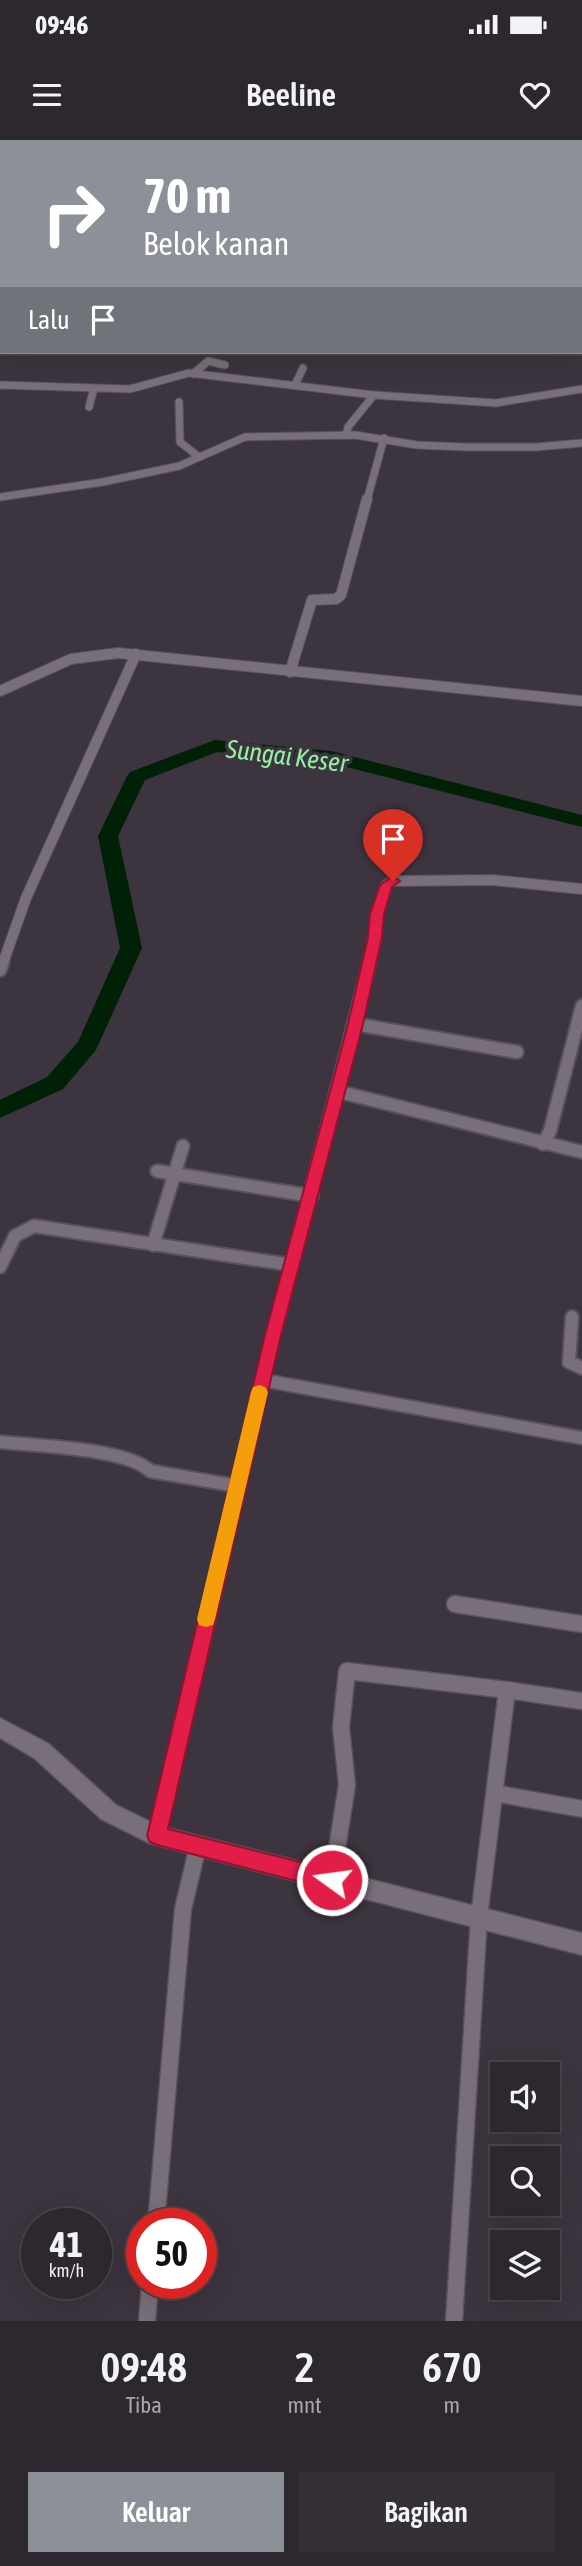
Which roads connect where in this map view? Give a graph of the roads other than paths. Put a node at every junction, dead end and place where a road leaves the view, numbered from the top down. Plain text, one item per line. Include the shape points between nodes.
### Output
1 (225, 365) dead end
2 (303, 368) dead end
3 (194, 373) junction
4 (0, 385) edge
5 (295, 386) junction
6 (94, 388) junction
7 (582, 389) edge
8 (373, 396) junction
9 (179, 402) dead end
10 (89, 407) dead end
11 (346, 435) junction
12 (383, 439) junction
13 (582, 443) edge
14 (200, 457) junction
15 (0, 497) edge
16 (136, 654) junction
17 (290, 672) junction
18 (0, 691) edge
19 (582, 701) edge
20 (582, 889) edge
21 (0, 970) edge
22 (582, 1006) edge
23 (355, 1024) junction
24 (517, 1052) dead end
25 (336, 1091) junction
26 (542, 1144) junction
27 (183, 1146) dead end
28 (582, 1153) edge
29 (157, 1171) dead end
30 (174, 1174) junction
31 (312, 1196) junction
32 (153, 1245) junction
33 (292, 1265) junction
34 (0, 1267) edge
35 (572, 1317) dead end
36 (582, 1368) edge
37 (262, 1380) junction
38 (582, 1438) edge
39 (0, 1442) edge
40 (237, 1486) junction
41 (455, 1604) dead end
42 (582, 1624) edge
43 (507, 1690) junction
44 (582, 1701) edge
45 (0, 1728) edge
46 (494, 1793) junction
47 (582, 1809) edge
48 (157, 1836) junction
49 (198, 1846) junction
50 (332, 1880) junction
51 (479, 1917) junction
52 (582, 1944) edge
53 (157, 2208) edge
54 (149, 2299) edge
55 (147, 2321) edge
56 (454, 2321) edge

1 - 3 street via 208,361
2 - 5 street
3 - 5 street
3 - 6 street via 137,388
4 - 6 street
5 - 8 street
6 - 10 street
7 - 8 street via 504,402
8 - 11 street
9 - 14 street via 180,442
11 - 12 street
11 - 14 street via 244,437
12 - 13 street via 425,446
12 - 17 street via 341,595 312,600
14 - 15 street via 146,474
16 - 17 street
16 - 18 street via 82,654
16 - 21 street via 26,898
17 - 19 street
20 - 23 street via 492,880 390,882 377,914
22 - 26 street via 550,1131
23 - 24 street
23 - 25 street
25 - 26 street
25 - 31 street
26 - 28 street
27 - 30 street
29 - 30 street
30 - 31 street
30 - 32 street
31 - 33 street
32 - 33 street
32 - 34 street via 34,1226 13,1237
33 - 37 street
35 - 36 street via 569,1362
37 - 38 street
37 - 40 street
39 - 40 street via 109,1454 143,1464 150,1471
40 - 48 street
41 - 42 street
43 - 44 street
43 - 46 street
43 - 50 street via 347,1671 341,1727 347,1785
45 - 48 main road via 47,1752 118,1819
46 - 47 street
46 - 51 street
48 - 49 main road
49 - 50 main road
49 - 53 street via 183,1909
50 - 51 main road
51 - 52 main road
51 - 56 street
54 - 55 street

